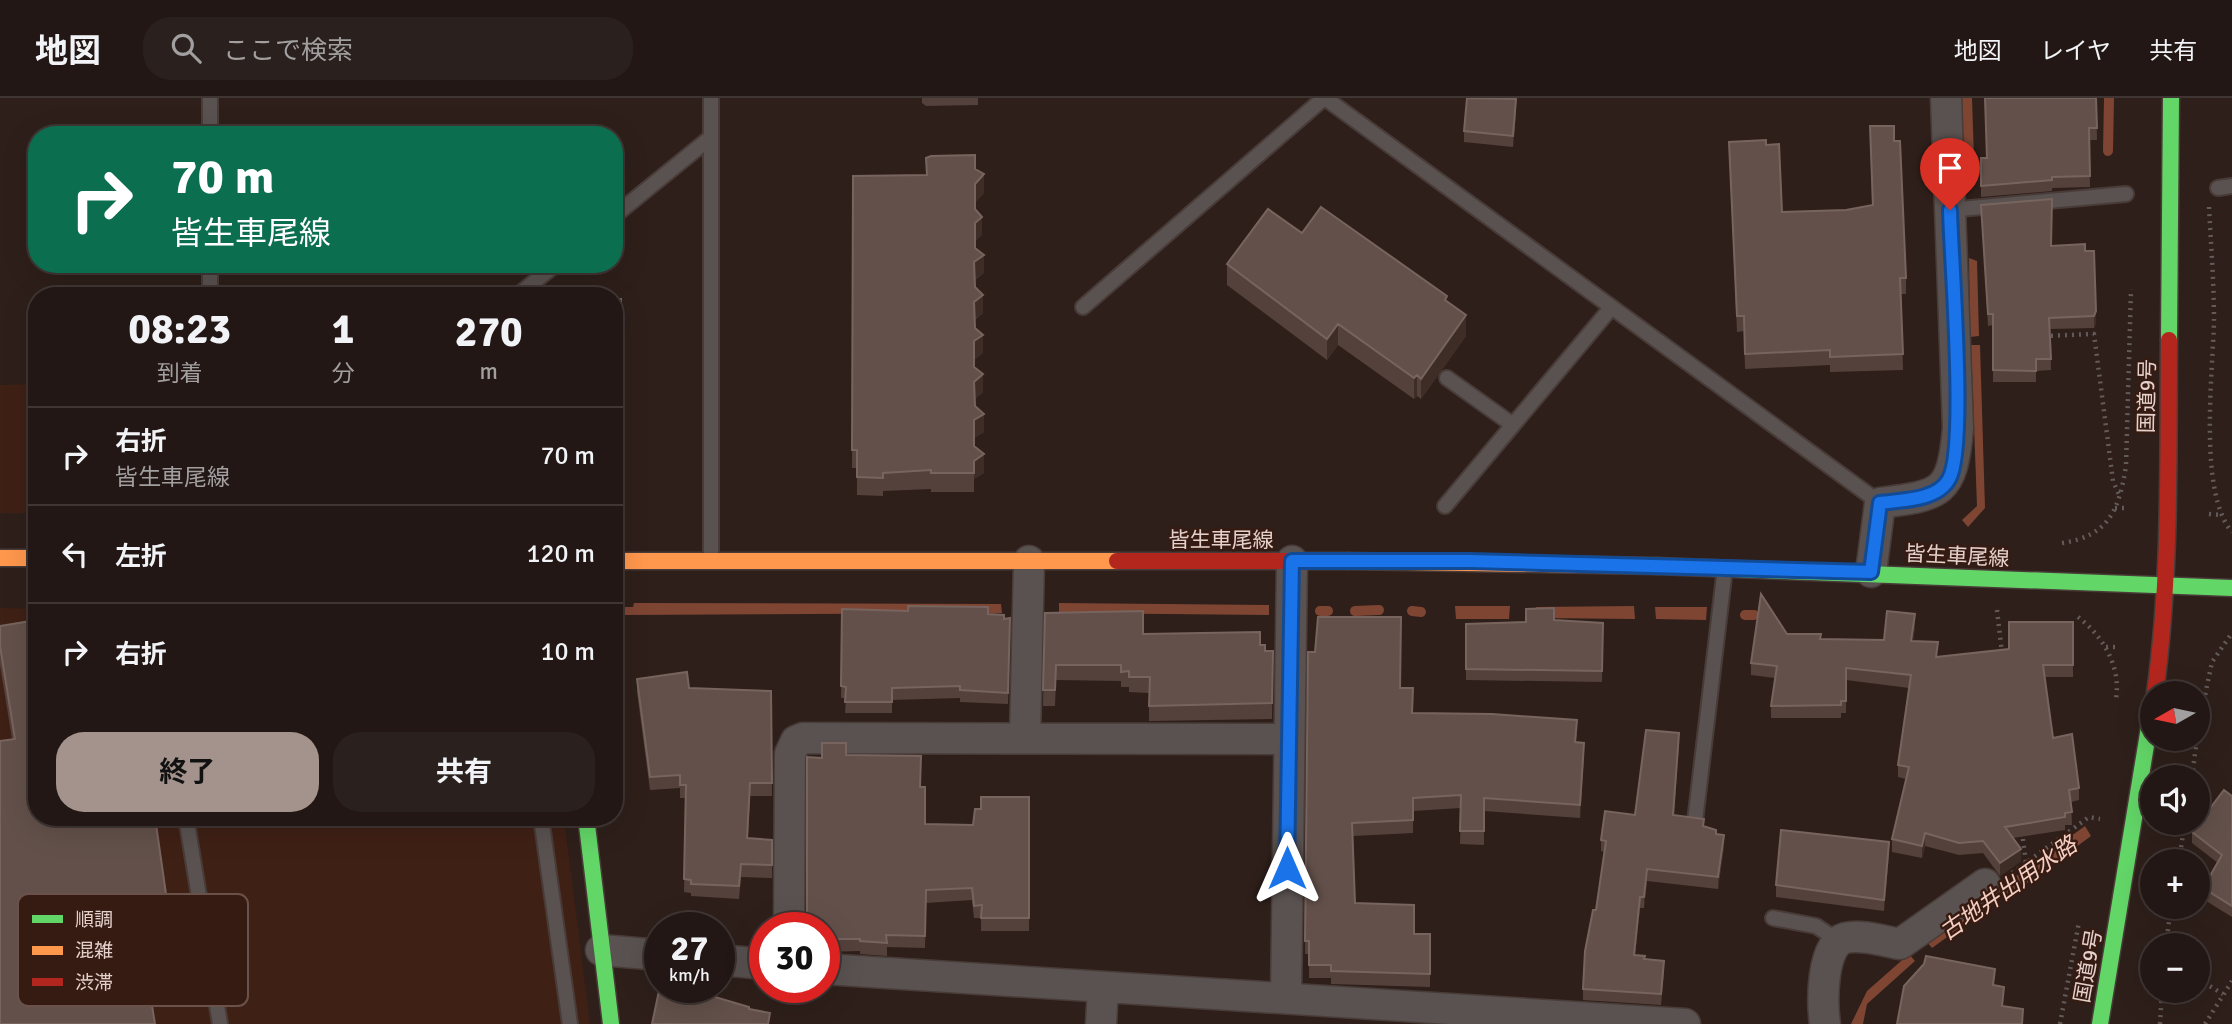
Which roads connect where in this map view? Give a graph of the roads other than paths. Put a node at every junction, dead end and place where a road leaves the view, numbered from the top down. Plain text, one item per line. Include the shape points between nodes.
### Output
1 (210, 98) edge
2 (711, 98) edge
3 (1325, 98) edge
4 (1946, 98) edge
5 (2171, 98) edge
6 (210, 126) edge
7 (710, 138) junction
8 (2126, 194) dead end
9 (623, 209) edge
10 (1950, 210) junction
11 (545, 273) edge
12 (528, 287) edge
13 (1083, 307) dead end
14 (1611, 308) junction
15 (1447, 378) dead end
16 (1513, 425) junction
17 (1880, 503) junction
18 (1445, 506) dead end
19 (0, 558) edge
20 (28, 558) edge
21 (623, 561) edge
22 (710, 561) junction
23 (1029, 561) junction
24 (1292, 561) junction
25 (1726, 568) junction
26 (1871, 572) junction
27 (2163, 586) junction
28 (2232, 588) edge
29 (2157, 681) edge
30 (1025, 738) junction
31 (1288, 739) junction
32 (2145, 751) edge
33 (1695, 821) edge
34 (188, 826) edge
35 (542, 826) edge
36 (587, 826) edge
37 (1984, 884) road end
38 (199, 894) edge
39 (789, 912) edge
40 (1773, 918) dead end
41 (1839, 941) junction
42 (601, 950) junction
43 (644, 954) edge
44 (840, 970) edge
45 (1103, 988) junction
46 (1286, 997) junction
47 (217, 1006) edge
48 (220, 1024) edge
49 (570, 1024) edge
50 (611, 1024) edge
51 (1101, 1024) edge
52 (1685, 1024) edge
53 (1825, 1024) edge
54 (2099, 1024) edge

1 - 6 lane
2 - 7 lane
3 - 13 lane
3 - 14 lane
4 - 10 street
5 - 27 main road, 国道9号
7 - 9 lane
7 - 22 lane
8 - 10 lane
10 - 17 street via 1958,428 1953,466 1949,480 1930,495
11 - 12 lane
14 - 16 lane
14 - 17 lane
15 - 16 lane
16 - 18 lane
17 - 26 street
19 - 20 main road
21 - 22 main road, 皆生車尾線
22 - 23 main road, 皆生車尾線
23 - 24 main road, 皆生車尾線
23 - 30 street
24 - 25 main road, 皆生車尾線
24 - 31 street
25 - 26 main road, 皆生車尾線
25 - 33 lane
26 - 27 main road, 皆生車尾線
27 - 28 main road, 皆生車尾線
27 - 29 main road, 国道9号
30 - 31 street
30 - 39 street via 822,737 796,741 789,766
31 - 46 street
32 - 54 main road, 国道9号
34 - 38 lane
35 - 49 lane
36 - 42 main road
37 - 41 street via 1900,943 1853,937
40 - 41 lane via 1816,926
41 - 53 street via 1830,950 1822,1003
42 - 43 street
42 - 50 main road
44 - 45 street
45 - 46 street
45 - 51 street
46 - 52 street
47 - 48 lane

